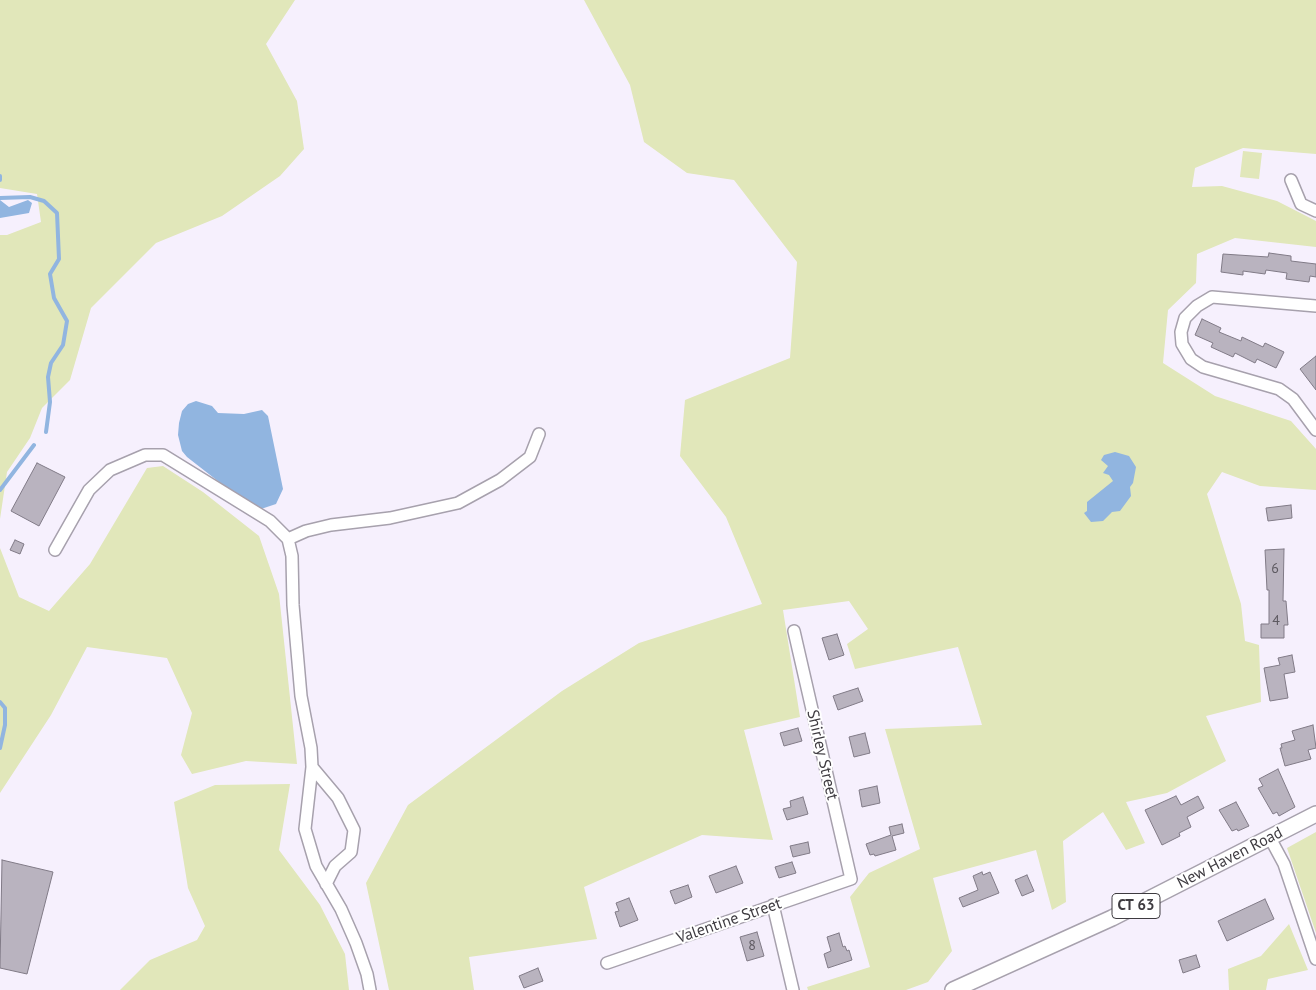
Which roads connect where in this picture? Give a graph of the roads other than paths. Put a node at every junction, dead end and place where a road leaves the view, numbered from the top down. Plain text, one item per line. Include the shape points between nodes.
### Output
1 (1292, 180) dead end
2 (1316, 211) edge
3 (1316, 306) edge
4 (1316, 430) edge
5 (539, 434) dead end
6 (288, 539) junction
7 (55, 550) dead end
8 (794, 631) dead end
9 (312, 767) junction
10 (1316, 814) edge
11 (1270, 838) junction
12 (851, 879) joint
13 (326, 884) junction
14 (773, 905) junction
15 (1316, 959) edge
16 (607, 963) dead end
17 (370, 990) edge
18 (793, 990) edge
19 (953, 990) edge

1 - 2 street via 1301,204
3 - 4 street via 1212,297 1196,306 1185,318 1181,332 1182,344 1191,359 1203,367 1279,389 1293,399
5 - 6 street via 530,457 500,480 458,503 390,518 330,525
6 - 7 street via 270,521 163,455 145,455 110,470 89,490
6 - 9 street via 292,556 301,696
8 - 12 street, Shirley Street
9 - 13 street via 305,828 316,866
9 - 13 street via 338,798 354,830 351,852 335,866
10 - 11 main road, New Haven Road / CT 63
11 - 15 street via 1284,864
11 - 19 main road, New Haven Road / CT 63 via 1112,918
12 - 14 street, Valentine Street
13 - 17 street via 356,943
14 - 16 street, Valentine Street
14 - 18 street

